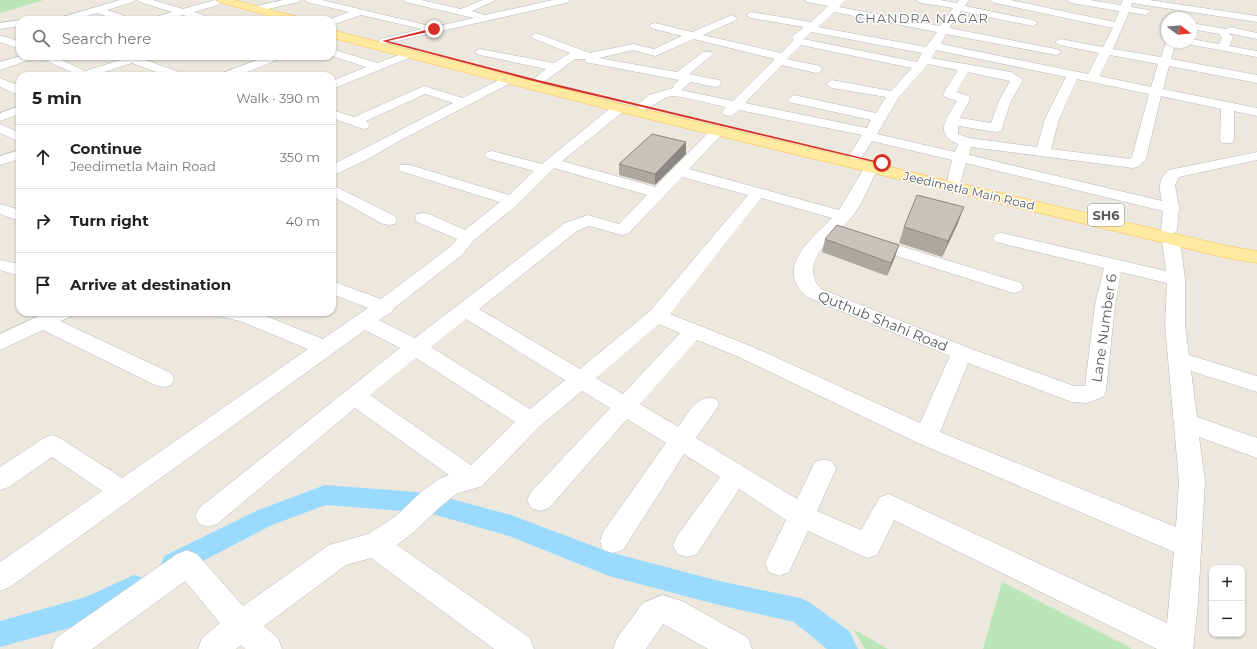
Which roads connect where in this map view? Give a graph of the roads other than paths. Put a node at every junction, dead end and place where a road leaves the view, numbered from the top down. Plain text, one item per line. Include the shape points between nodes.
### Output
1 (130, 0) edge
2 (143, 0) edge
3 (296, 0) edge
4 (310, 0) edge
5 (436, 0) edge
6 (491, 0) edge
7 (566, 0) edge
8 (810, 0) edge
9 (921, 0) edge
10 (1071, 0) edge
11 (214, 1) edge
12 (997, 2) edge
13 (1090, 2) edge
14 (1128, 3) edge
15 (426, 4) junction
16 (1184, 7) junction
17 (408, 8) edge
18 (256, 9) junction
19 (98, 10) junction
20 (185, 12) junction
21 (359, 12) junction
22 (462, 12) junction
23 (1180, 12) edge
24 (808, 13) dead end
25 (955, 13) edge
26 (1161, 13) edge
27 (751, 14) dead end
28 (938, 14) dead end
29 (825, 15) edge
30 (77, 16) edge
31 (115, 16) edge
32 (170, 16) edge
33 (196, 16) edge
34 (265, 16) edge
35 (283, 16) edge
36 (1238, 16) junction
37 (390, 18) junction
38 (486, 18) junction
39 (732, 18) dead end
40 (1257, 19) edge
41 (837, 22) dead end
42 (1073, 22) junction
43 (1033, 23) dead end
44 (16, 24) edge
45 (0, 26) edge
46 (655, 26) dead end
47 (1119, 26) junction
48 (1197, 27) edge
49 (336, 28) edge
50 (434, 29) junction
51 (1228, 30) junction
52 (1000, 31) dead end
53 (336, 32) edge
54 (336, 32) edge
55 (1257, 33) edge
56 (783, 34) dead end
57 (915, 35) dead end
58 (536, 36) dead end
59 (691, 36) junction
60 (1257, 36) edge
61 (3, 39) dead end
62 (798, 39) junction
63 (612, 40) dead end
64 (651, 40) dead end
65 (384, 41) junction
66 (1197, 43) edge
67 (16, 44) edge
68 (671, 46) junction
69 (1169, 48) edge
70 (1223, 48) junction
71 (1057, 50) junction
72 (1105, 50) junction
73 (480, 52) dead end
74 (929, 52) junction
75 (336, 53) edge
76 (410, 54) junction
77 (707, 54) dead end
78 (1257, 54) edge
79 (580, 55) junction
80 (781, 59) junction
81 (20, 60) edge
82 (52, 60) edge
83 (128, 60) edge
84 (135, 60) edge
85 (268, 60) edge
86 (1165, 61) junction
87 (0, 66) edge
88 (377, 67) junction
89 (554, 67) junction
90 (965, 67) junction
91 (816, 69) dead end
92 (78, 72) edge
93 (84, 72) edge
94 (167, 72) edge
95 (236, 72) edge
96 (1073, 74) junction
97 (685, 77) junction
98 (1092, 78) junction
99 (1257, 79) edge
100 (507, 80) junction
101 (537, 81) junction
102 (0, 82) edge
103 (336, 83) edge
104 (715, 84) dead end
105 (832, 84) dead end
106 (16, 89) edge
107 (1156, 91) junction
108 (672, 92) junction
109 (894, 95) junction
110 (794, 99) dead end
111 (464, 102) junction
112 (736, 105) junction
113 (643, 106) junction
114 (1228, 106) junction
115 (619, 108) junction
116 (16, 111) edge
117 (1257, 112) edge
118 (336, 116) edge
119 (0, 117) edge
120 (879, 118) junction
121 (952, 121) junction
122 (718, 127) junction
123 (0, 128) edge
124 (869, 135) junction
125 (16, 136) edge
126 (1227, 140) dead end
127 (966, 142) junction
128 (1043, 153) junction
129 (16, 155) edge
130 (492, 155) dead end
131 (856, 156) junction
132 (1257, 156) edge
133 (961, 157) junction
134 (0, 161) edge
135 (336, 164) edge
136 (16, 165) edge
137 (548, 166) junction
138 (405, 168) dead end
139 (871, 168) junction
140 (0, 171) edge
141 (680, 171) junction
142 (955, 181) junction
143 (336, 192) edge
144 (758, 192) junction
145 (657, 193) junction
146 (512, 201) junction
147 (1171, 208) junction
148 (0, 209) edge
149 (16, 215) edge
150 (423, 218) dead end
151 (389, 220) dead end
152 (842, 229) junction
153 (1170, 234) junction
154 (467, 237) junction
155 (1002, 238) dead end
156 (1257, 247) edge
157 (1257, 257) edge
158 (1114, 264) junction
159 (0, 265) edge
160 (16, 269) edge
161 (1176, 279) junction
162 (1014, 287) dead end
163 (336, 289) edge
164 (385, 308) junction
165 (465, 309) junction
166 (54, 316) edge
167 (247, 316) edge
168 (657, 316) junction
169 (42, 321) junction
170 (365, 321) junction
171 (693, 331) junction
172 (5, 336) edge
173 (324, 348) junction
174 (416, 348) junction
175 (962, 353) junction
176 (1179, 360) junction
177 (163, 379) dead end
178 (580, 380) junction
179 (1257, 384) edge
180 (1072, 394) joint
181 (355, 396) junction
182 (708, 405) dead end
183 (624, 406) junction
184 (531, 421) junction
185 (1186, 423) junction
186 (926, 436) junction
187 (681, 440) junction
188 (1257, 448) edge
189 (824, 469) dead end
190 (736, 474) junction
191 (473, 479) junction
192 (0, 480) edge
193 (124, 492) junction
194 (540, 500) dead end
195 (800, 515) junction
196 (208, 516) dead end
197 (613, 541) dead end
198 (687, 544) dead end
199 (1188, 545) junction
200 (376, 546) junction
201 (779, 563) dead end
202 (0, 578) edge
203 (241, 625) junction
204 (1179, 646) edge
205 (67, 649) edge
206 (213, 649) edge
207 (267, 649) edge
208 (519, 649) edge
209 (628, 649) edge
210 (737, 649) edge

1 - 19 street
2 - 20 street
3 - 18 street
4 - 21 street
5 - 15 street
6 - 22 street
7 - 38 street
8 - 29 street
9 - 25 street
10 - 13 street
11 - 18 main road
11 - 20 street
11 - 34 main road
12 - 42 street
13 - 14 street
13 - 42 street
14 - 16 street
14 - 26 street
14 - 47 street
15 - 17 street
15 - 22 street
16 - 23 street
16 - 36 street
17 - 37 street
18 - 35 main road
19 - 30 street
19 - 31 street
20 - 32 street
20 - 33 street
21 - 37 street
21 - 49 street
22 - 38 street
24 - 29 street
25 - 28 street
25 - 29 street
25 - 43 street
25 - 52 street
25 - 71 street
25 - 74 street
27 - 29 street
29 - 41 street
29 - 62 street
29 - 74 street
36 - 40 street
36 - 51 street
37 - 50 street
38 - 50 street
39 - 59 street
42 - 47 street
42 - 71 street
44 - 45 street
46 - 59 street
47 - 72 street
48 - 51 street
50 - 65 street
51 - 55 street
51 - 60 street
51 - 70 street via 1228,38
53 - 65 main road, Jeedimetla Main Road / SH6
54 - 76 main road, Jeedimetla Main Road / SH6
56 - 62 street
57 - 74 street
58 - 79 street
59 - 68 street
59 - 80 street
61 - 67 street
62 - 74 street
62 - 80 street
63 - 79 street
64 - 68 street
65 - 101 main road, Jeedimetla Main Road / SH6
66 - 70 street
68 - 79 street via 655,53 633,47 593,56
69 - 86 street
70 - 78 street
71 - 72 street
72 - 86 street
72 - 98 street
73 - 89 street
74 - 90 street
74 - 96 street
74 - 109 street
75 - 88 street
76 - 88 street
76 - 100 main road, Jeedimetla Main Road / SH6
77 - 97 street
79 - 89 street
79 - 97 street
80 - 91 street
80 - 112 street
81 - 87 street
82 - 92 street
83 - 93 street
84 - 94 street
85 - 95 street
86 - 99 street
86 - 107 street
88 - 103 street
89 - 101 street
90 - 121 street via 949,94 964,99
90 - 121 street via 1011,76 1017,80 1005,101 996,128
96 - 98 street
96 - 128 street via 1052,120
97 - 104 street
97 - 108 street
98 - 107 street
100 - 111 street
100 - 115 main road, Jeedimetla Main Road / SH6
101 - 113 main road, Jeedimetla Main Road / SH6
102 - 106 street
105 - 109 street
107 - 114 street
107 - 128 street via 1138,159 1133,164
108 - 112 street
108 - 113 street via 654,98
109 - 120 street
110 - 120 street
111 - 118 street via 424,90 358,124
111 - 135 street via 363,156
112 - 122 street
112 - 124 street
113 - 122 main road, Jeedimetla Main Road / SH6
114 - 117 street
114 - 126 street
115 - 122 main road, Jeedimetla Main Road / SH6
115 - 137 street
116 - 119 street
120 - 124 street
121 - 127 street via 951,134
122 - 131 main road, Jeedimetla Main Road / SH6
122 - 139 main road, Jeedimetla Main Road / SH6
122 - 141 street
123 - 125 street
124 - 131 street
124 - 133 street
127 - 128 street
127 - 133 street
129 - 134 street
130 - 137 street
131 - 142 main road, Jeedimetla Main Road / SH6
132 - 147 street via 1174,173 1168,177 1166,184
133 - 142 street
133 - 147 street
136 - 140 street
137 - 145 street
137 - 146 street
138 - 146 street
139 - 152 street, Quthub Shahi Road
139 - 153 main road, Jeedimetla Main Road / SH6
141 - 144 street
141 - 145 street
142 - 153 main road, Jeedimetla Main Road / SH6
143 - 151 street
144 - 152 street
144 - 168 street
145 - 165 street via 622,230 588,220 571,227
146 - 154 street
147 - 153 street
148 - 149 street
150 - 154 street
152 - 162 street
152 - 175 street, Quthub Shahi Road via 810,251 801,272 805,286 814,293
153 - 156 main road, Jeedimetla Main Road / SH6
153 - 157 main road, Jeedimetla Main Road / SH6
153 - 161 street
154 - 164 street via 443,262
155 - 158 street
158 - 161 street
158 - 180 street, Lane Number 6 via 1105,306 1095,391 1083,396
159 - 160 street
161 - 176 street via 1174,325
163 - 164 street
164 - 170 street
165 - 174 street
165 - 178 street
166 - 169 street
167 - 173 street
168 - 171 street
168 - 178 street
169 - 172 street
169 - 177 street
170 - 173 street
170 - 174 street
171 - 183 street
171 - 186 street via 746,352
173 - 193 street
174 - 181 street
174 - 184 street
175 - 180 street, Quthub Shahi Road
175 - 186 street
176 - 179 street
176 - 185 street
178 - 183 street
178 - 184 street
181 - 191 street
181 - 196 street
182 - 187 street
183 - 187 street
183 - 194 street
184 - 191 street
185 - 188 street
185 - 199 street via 1192,481
186 - 199 street
187 - 190 street
187 - 197 street
189 - 195 street
190 - 195 street
190 - 198 street
191 - 200 street via 448,486
192 - 193 street via 52,445
193 - 202 street
195 - 201 street
195 - 204 street via 867,546 889,506
199 - 204 street
200 - 203 street via 339,554
200 - 208 street
203 - 205 street via 187,563
203 - 206 street
203 - 207 street
209 - 210 street via 658,609 665,609

